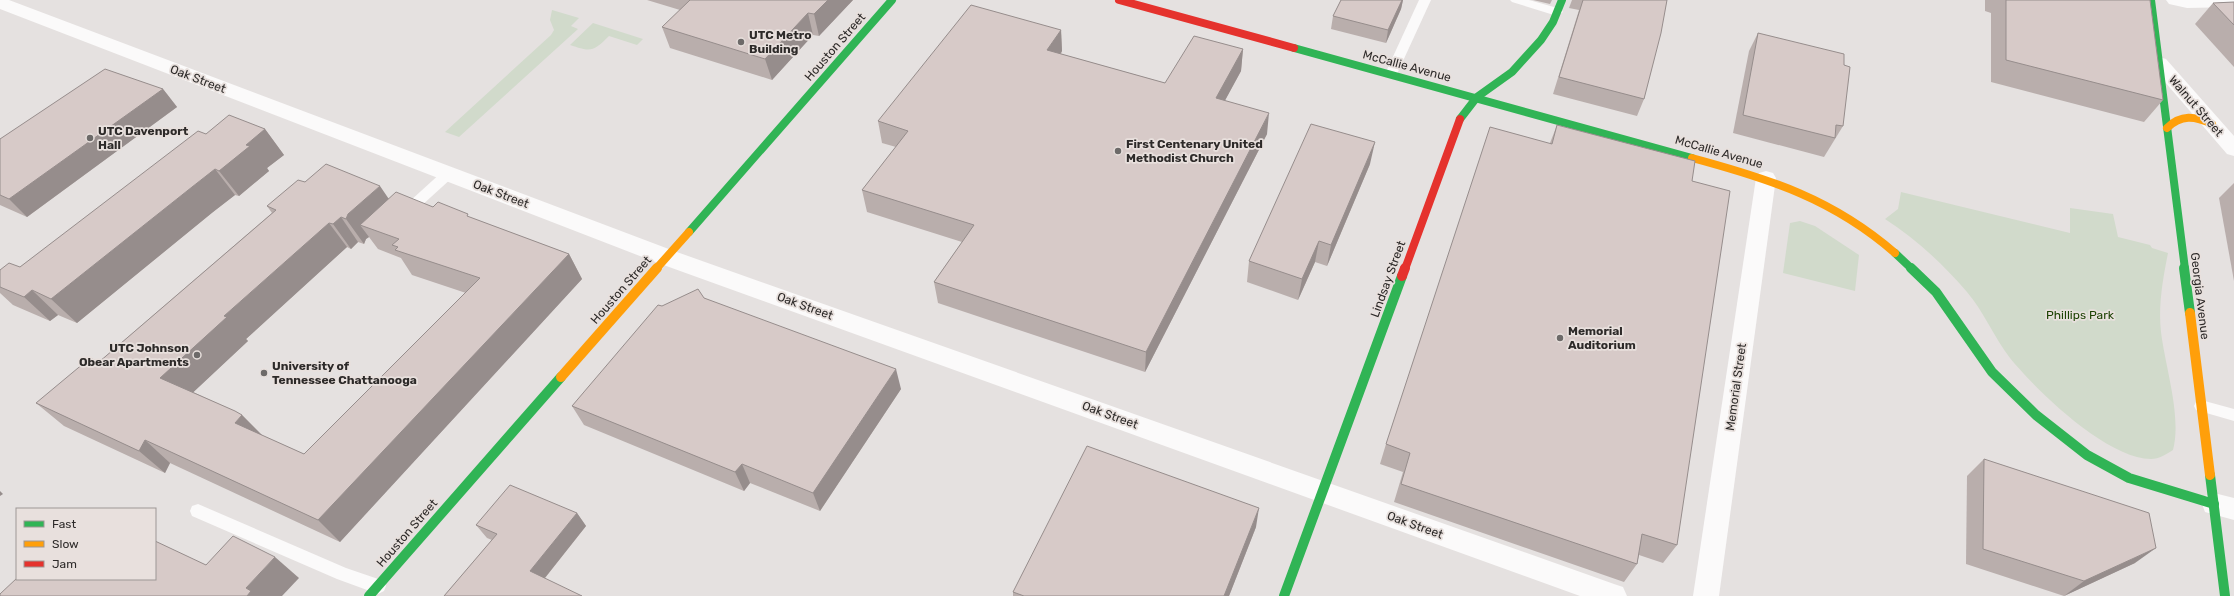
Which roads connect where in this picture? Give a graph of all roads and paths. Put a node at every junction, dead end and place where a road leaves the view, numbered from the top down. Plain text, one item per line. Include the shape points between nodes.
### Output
1 (892, 0) edge
2 (1119, 0) edge
3 (1425, 0) edge
4 (1516, 0) edge
5 (1562, 0) edge
6 (2151, 0) edge
7 (2175, 0) edge
8 (2234, 1) edge
9 (0, 3) edge
10 (1557, 12) junction
11 (2159, 63) junction
12 (1391, 74) junction
13 (1477, 97) junction
14 (2212, 124) junction
15 (2167, 128) junction
16 (2234, 149) edge
17 (448, 174) junction
18 (1766, 178) junction
19 (394, 224) edge
20 (666, 257) junction
21 (2201, 406) junction
22 (2234, 415) edge
23 (1322, 491) junction
24 (2224, 507) edge
25 (198, 511) dead end
26 (373, 591) edge
27 (1284, 596) edge
28 (1614, 596) edge
29 (1706, 596) edge
30 (2225, 596) edge

1 - 20 main road, Houston Street
2 - 12 main road, McCallie Avenue
3 - 12 lane
4 - 10 lane
5 - 10 main road, Lindsay Street
6 - 11 main road, Georgia Avenue
7 - 8 street
9 - 17 street, Oak Street
10 - 13 main road, Lindsay Street via 1541,40 1512,72
11 - 14 street, Walnut Street
11 - 15 main road, Georgia Avenue
12 - 13 main road, McCallie Avenue
13 - 18 main road, McCallie Avenue
13 - 23 main road, Lindsay Street via 1459,120
14 - 15 main road via 2201,117 2184,115 2176,118
14 - 16 street, Walnut Street
15 - 21 main road, Georgia Avenue
17 - 19 lane
17 - 20 street, Oak Street
18 - 24 main road, McCallie Avenue via 1830,205 1883,241 1936,292 1992,372 2036,415 2087,454 2129,478
18 - 29 street, Memorial Street
20 - 23 street, Oak Street
20 - 26 main road, Houston Street
21 - 22 lane
21 - 24 main road, Georgia Avenue
23 - 27 main road, Lindsay Street
23 - 28 street, Oak Street
24 - 30 main road, Georgia Avenue
25 - 26 lane via 344,574

